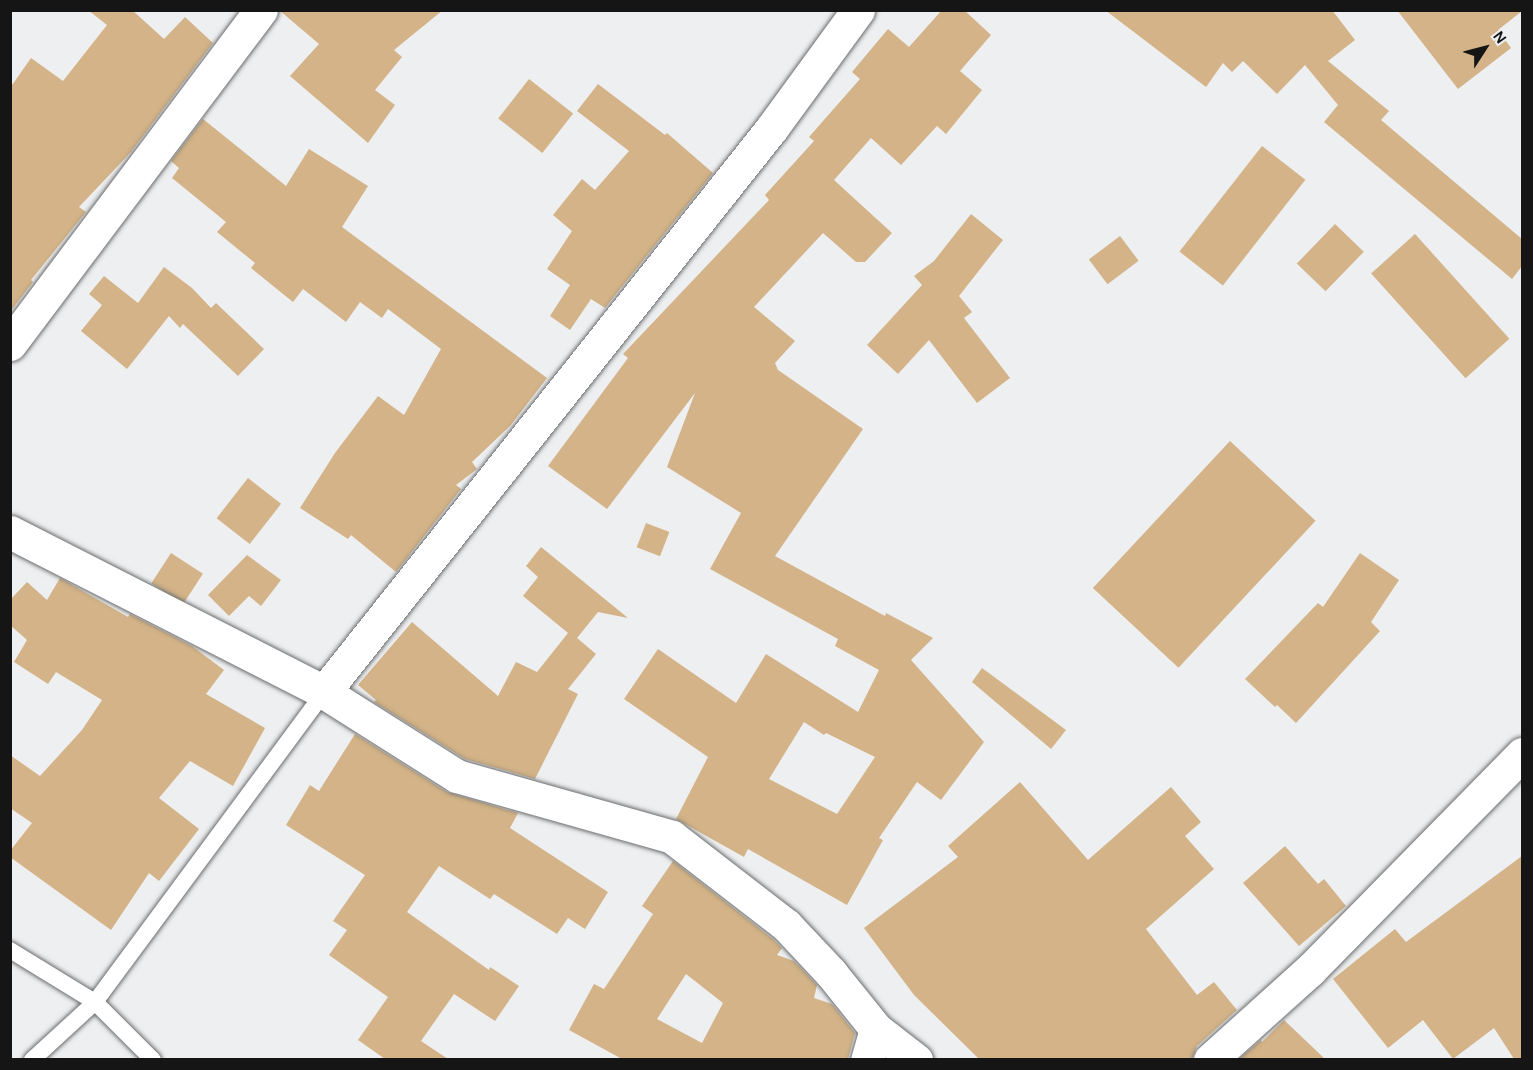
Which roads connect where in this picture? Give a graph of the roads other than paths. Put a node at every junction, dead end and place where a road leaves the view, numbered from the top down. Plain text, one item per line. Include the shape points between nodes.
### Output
1 (261, 10) edge
2 (858, 10) edge
3 (10, 344) edge
4 (10, 532) edge
5 (324, 692) junction
6 (1522, 754) edge
7 (10, 950) edge
8 (95, 1002) junction
9 (876, 1029) junction
10 (32, 1059) edge
11 (153, 1059) edge
12 (867, 1059) edge
13 (916, 1059) edge
14 (1210, 1059) edge

1 - 3 street
2 - 5 street via 772,128
4 - 5 street
5 - 8 lane
5 - 9 street via 457,776 672,837 786,925
6 - 14 street via 1310,970
7 - 8 lane
8 - 10 lane
8 - 11 lane
9 - 12 street
9 - 13 street

